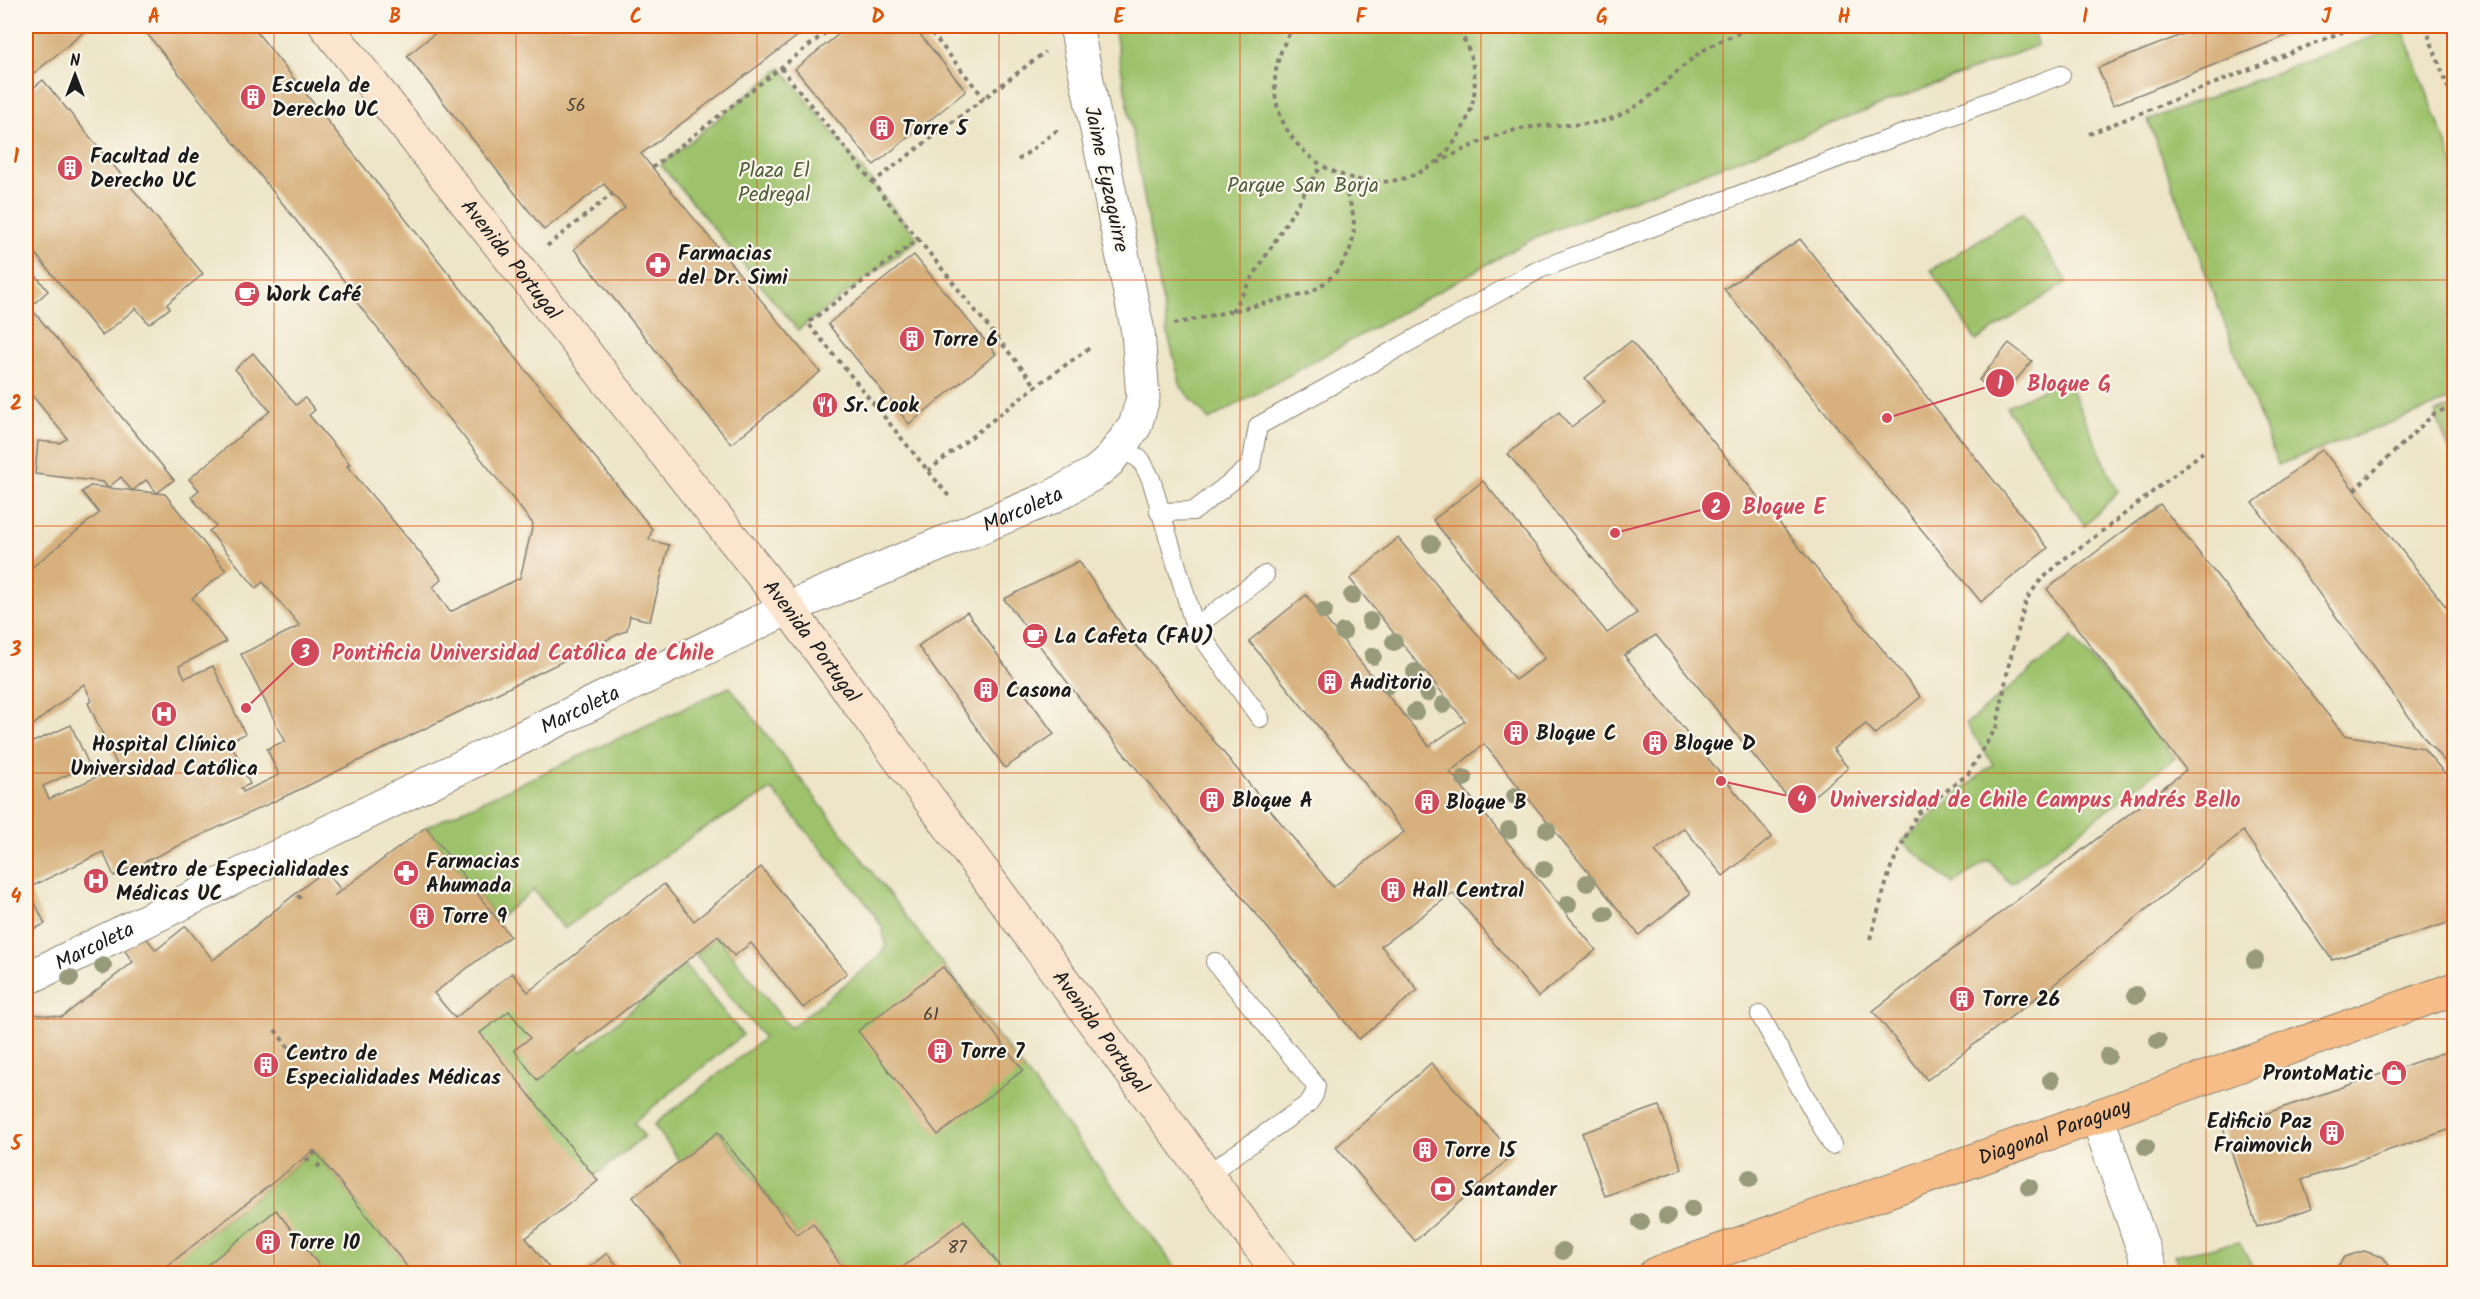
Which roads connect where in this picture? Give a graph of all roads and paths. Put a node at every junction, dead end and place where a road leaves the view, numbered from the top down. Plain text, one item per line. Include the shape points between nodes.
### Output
1 (326, 26) edge
2 (834, 26) edge
3 (926, 26) edge
4 (1289, 26) edge
5 (1294, 26) edge
6 (1456, 26) edge
7 (1753, 26) edge
8 (2356, 26) edge
9 (2424, 26) edge
10 (1076, 27) edge
11 (1285, 39) junction
12 (781, 68) junction
13 (2061, 75) dead end
14 (984, 98) junction
15 (2454, 103) edge
16 (1092, 104) junction
17 (2089, 134) dead end
18 (1017, 160) dead end
19 (1321, 166) junction
20 (1429, 167) junction
21 (652, 168) dead end
22 (1335, 174) junction
23 (873, 183) junction
24 (612, 194) dead end
25 (918, 239) junction
26 (545, 247) dead end
27 (1232, 311) junction
28 (1138, 332) junction
29 (1091, 347) dead end
30 (1036, 386) junction
31 (2454, 406) edge
32 (1120, 447) junction
33 (2203, 452) dead end
34 (928, 471) junction
35 (2354, 490) dead end
36 (1159, 512) junction
37 (975, 530) junction
38 (1265, 574) dead end
39 (788, 608) junction
40 (1195, 627) junction
41 (1260, 718) dead end
42 (298, 895) dead end
43 (302, 901) dead end
44 (1870, 939) dead end
45 (1215, 962) dead end
46 (26, 978) edge
47 (2454, 989) edge
48 (1760, 1015) dead end
49 (275, 1030) dead end
50 (292, 1052) dead end
51 (2097, 1116) junction
52 (1832, 1145) dead end
53 (316, 1152) dead end
54 (306, 1161) dead end
55 (323, 1161) dead end
56 (317, 1167) dead end
57 (1206, 1175) junction
58 (1280, 1274) edge
59 (1655, 1274) edge
60 (2152, 1274) edge

1 - 39 main road, Avenida Portugal
2 - 12 path
3 - 14 path
4 - 11 path
5 - 11 path
6 - 20 path via 1472,61 1472,109 1453,145
7 - 20 path via 1695,56 1649,99 1630,111 1591,123 1525,128 1464,149
8 - 17 path
9 - 15 path
10 - 14 path
10 - 16 street, Jaime Eyzaguirre
11 - 19 path via 1277,62 1278,107 1299,147
12 - 21 path
12 - 23 path
13 - 36 lane via 1540,269 1258,426 1251,466 1194,511
14 - 23 path
16 - 18 path
16 - 28 street, Jaime Eyzaguirre
19 - 22 path
19 - 27 path
20 - 22 path via 1383,182 1358,181
22 - 27 path via 1345,187 1355,223 1353,241 1337,274 1306,294
23 - 25 path
24 - 26 path
25 - 30 path
25 - 34 path via 808,323
27 - 28 path
28 - 32 street, Marcoleta via 1143,398 1135,426
29 - 30 path
30 - 34 path
31 - 35 path via 2435,413
32 - 36 lane via 1141,460 1151,479
32 - 37 street, Marcoleta via 1095,472 1052,497
33 - 44 path via 2064,559 2026,600 1997,726 1968,774 1917,814 1891,867
34 - 37 path
36 - 40 lane
37 - 39 street, Marcoleta
38 - 40 lane
39 - 46 street, Marcoleta
39 - 57 main road, Avenida Portugal
40 - 41 lane
42 - 43 path
45 - 57 lane via 1316,1086 1308,1104
47 - 51 main road, Diagonal Paraguay
48 - 52 lane
49 - 50 path
51 - 59 main road, Diagonal Paraguay
51 - 60 street
53 - 54 path
55 - 56 path
57 - 58 main road, Avenida Portugal

